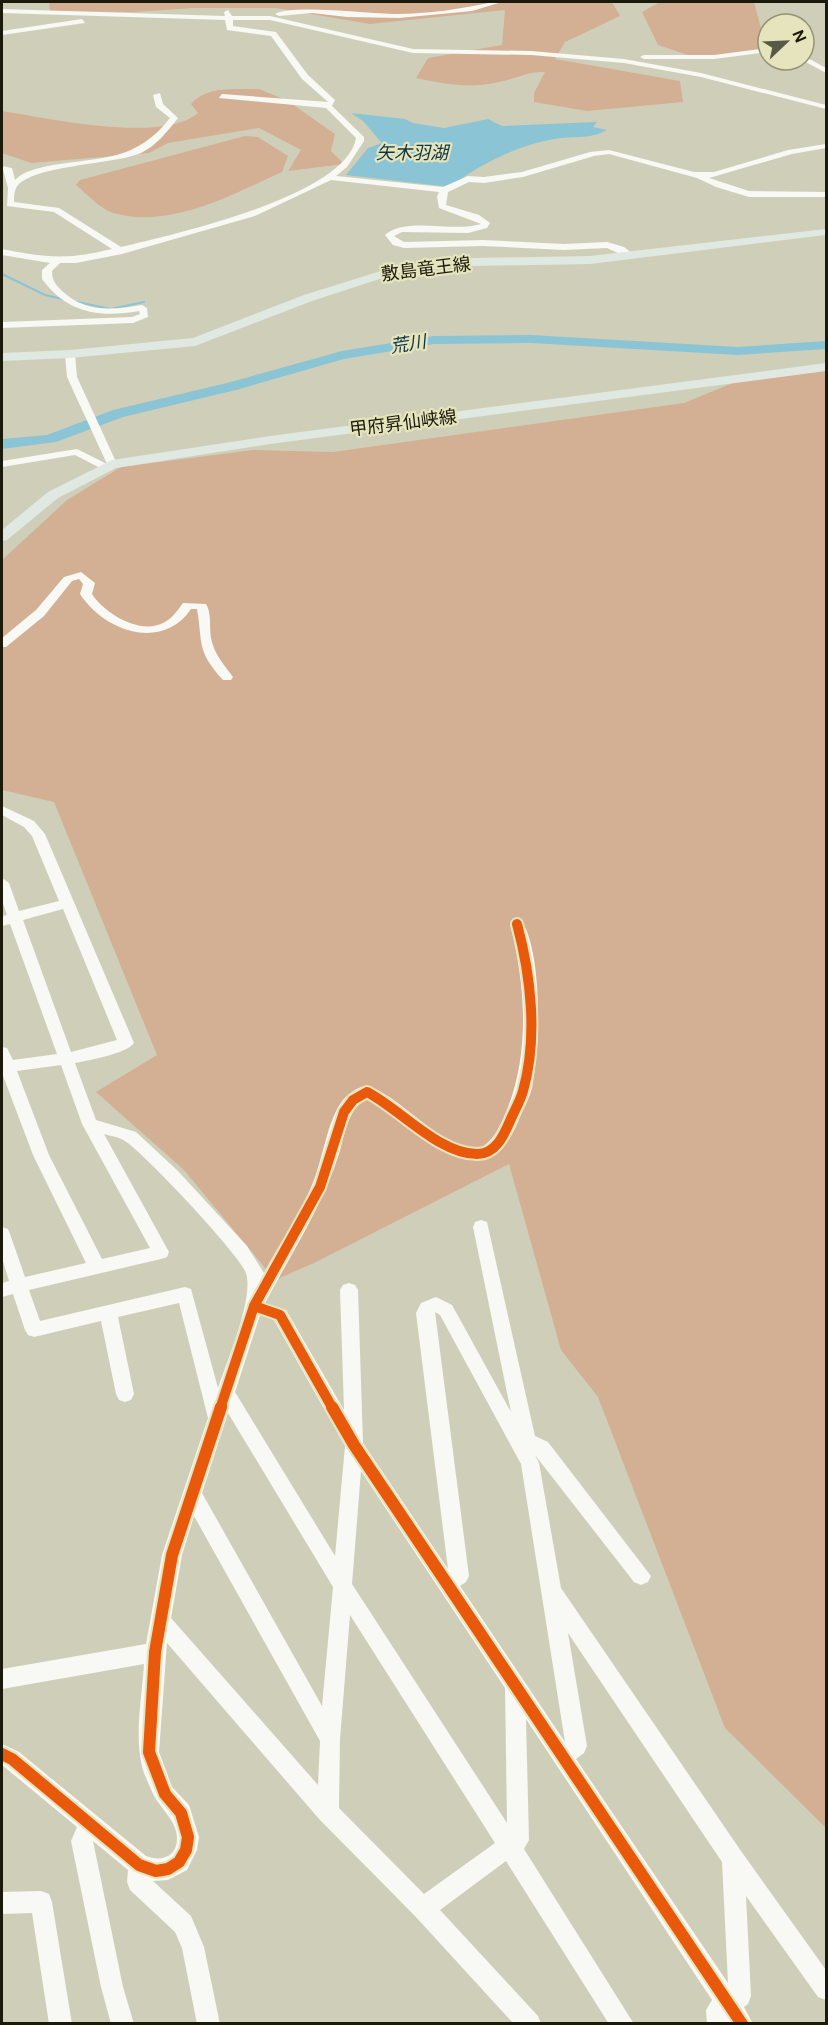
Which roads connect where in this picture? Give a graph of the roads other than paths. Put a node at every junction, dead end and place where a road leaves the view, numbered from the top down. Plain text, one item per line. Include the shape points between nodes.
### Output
1 (499, 2) edge
2 (236, 8) dead end
3 (245, 9) dead end
4 (2, 11) edge
5 (98, 14) junction
6 (227, 18) junction
7 (2, 33) edge
8 (756, 52) edge
9 (599, 58) junction
10 (157, 95) dead end
11 (222, 96) dead end
12 (328, 106) junction
13 (826, 107) edge
14 (826, 146) edge
15 (2, 168) edge
16 (699, 176) junction
17 (331, 178) junction
18 (12, 188) junction
19 (444, 190) junction
20 (826, 195) edge
21 (826, 232) edge
22 (122, 251) junction
23 (2, 252) edge
24 (631, 256) junction
25 (57, 261) junction
26 (2, 325) edge
27 (70, 354) junction
28 (2, 357) edge
29 (826, 368) edge
30 (108, 462) junction
31 (2, 464) edge
32 (2, 535) edge
33 (2, 644) edge
34 (227, 677) dead end
35 (2, 810) edge
36 (2, 883) edge
37 (65, 904) junction
38 (8, 919) edge
39 (517, 924) dead end
40 (66, 1060) junction
41 (3, 1062) edge
42 (90, 1124) junction
43 (481, 1227) dead end
44 (2, 1234) edge
45 (97, 1267) junction
46 (21, 1286) junction
47 (2, 1290) edge
48 (350, 1290) dead end
49 (254, 1306) junction
50 (108, 1313) junction
51 (225, 1392) junction
52 (125, 1394) dead end
53 (216, 1416) junction
54 (526, 1441) junction
55 (354, 1445) junction
56 (531, 1463) junction
57 (192, 1494) junction
58 (641, 1576) dead end
59 (446, 1584) junction
60 (342, 1585) junction
61 (551, 1590) junction
62 (159, 1619) junction
63 (155, 1652) junction
64 (2, 1679) edge
65 (515, 1686) junction
66 (330, 1739) junction
67 (2, 1754) edge
68 (562, 1756) junction
69 (328, 1812) junction
70 (90, 1824) junction
71 (509, 1846) junction
72 (733, 1859) junction
73 (139, 1865) junction
74 (2, 1903) edge
75 (423, 1908) junction
76 (826, 1989) edge
77 (729, 2003) junction
78 (61, 2024) edge
79 (123, 2024) edge
80 (209, 2024) edge
81 (530, 2024) edge
82 (623, 2024) edge
83 (719, 2024) edge
84 (742, 2024) edge

1 - 3 street via 472,9 393,16 312,11 281,14
2 - 6 street via 228,11
4 - 5 street
5 - 6 street
5 - 7 street via 91,19
6 - 9 street via 279,19 412,51
6 - 12 street via 230,28 273,34 300,70 332,102
8 - 9 street via 714,57
9 - 13 street via 701,75
10 - 18 street via 159,105 174,118 153,143 113,160 36,173 18,180
11 - 12 street
12 - 17 street via 360,137 355,152
14 - 16 street via 791,152 722,174
15 - 18 street via 9,170
16 - 19 street via 604,152 523,174 468,179
16 - 20 street via 748,196
17 - 19 street
17 - 22 street via 252,214
18 - 22 street via 10,204 56,210
19 - 24 street via 442,206 457,215 481,218 484,226 468,230 400,229 392,231 390,238 404,245 607,245
21 - 24 main road, 敷島竜王線
22 - 25 street
23 - 25 street
24 - 27 main road, 敷島竜王線 via 400,269 308,297 195,342
25 - 26 street via 47,270 47,279 66,301 108,313 142,308 145,315 133,320
27 - 28 main road, 敷島竜王線
27 - 30 street via 72,377
29 - 30 main road, 甲府昇仙峡線
30 - 31 street via 77,452
30 - 32 main road, 甲府昇仙峡線 via 53,495
33 - 34 street via 39,613 68,579 81,575 89,584 86,594 91,606 129,626 147,630 167,627 180,618 187,605 202,606 205,644
35 - 37 street via 38,834
36 - 38 street
37 - 38 street
37 - 40 street via 126,1043 109,1051
38 - 40 street
39 - 49 street via 528,975 530,1027 524,1089 504,1135 490,1151 478,1155 465,1153 380,1097 367,1092 356,1096 344,1112 320,1187
40 - 41 street
40 - 42 street
41 - 45 street via 41,1155
42 - 45 street via 161,1252
42 - 49 street via 130,1136 145,1148 241,1251 255,1273
43 - 54 street
44 - 46 street
45 - 46 street
46 - 47 street
46 - 50 street via 34,1330
48 - 55 street
49 - 51 street
49 - 55 street via 280,1314
50 - 52 street
50 - 53 street via 185,1294
51 - 53 street
51 - 60 street
53 - 57 street
54 - 56 street
54 - 58 street via 541,1448
55 - 59 street
55 - 60 street
56 - 59 street via 446,1310 436,1304 427,1308 459,1576
56 - 61 street
57 - 62 street via 172,1555
57 - 66 street
59 - 65 street
60 - 66 street
60 - 71 street
61 - 68 street via 577,1746
61 - 72 street
62 - 63 street
62 - 69 street
63 - 64 street
63 - 73 street via 149,1752 154,1773 181,1813 188,1837 182,1856 168,1869 156,1871
65 - 68 street
65 - 71 street via 518,1840
66 - 69 street
67 - 70 street
68 - 77 street
69 - 75 street
70 - 73 street
70 - 79 street via 82,1841
71 - 75 street
71 - 82 street
72 - 76 street
72 - 77 street via 740,1996
73 - 80 street via 138,1882 183,1924 193,1947
74 - 78 street via 41,1902
75 - 81 street
77 - 83 street via 717,2010
77 - 84 street

